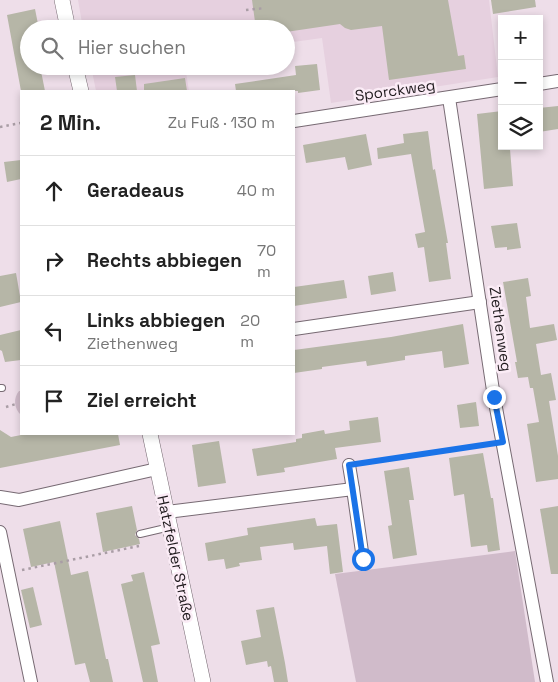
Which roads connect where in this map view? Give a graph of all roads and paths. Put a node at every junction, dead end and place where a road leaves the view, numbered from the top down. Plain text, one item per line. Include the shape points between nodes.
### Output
1 (62, 0) edge
2 (265, 8) dead end
3 (246, 10) dead end
4 (66, 20) edge
5 (77, 75) edge
6 (558, 81) edge
7 (543, 83) edge
8 (81, 90) edge
9 (498, 90) edge
10 (449, 98) junction
11 (295, 121) edge
12 (20, 123) edge
13 (0, 127) edge
14 (480, 302) junction
15 (295, 329) edge
16 (16, 404) dead end
17 (6, 407) dead end
18 (150, 435) edge
19 (503, 442) junction
20 (349, 465) joint
21 (157, 469) junction
22 (353, 489) junction
23 (0, 497) edge
24 (168, 519) junction
25 (0, 532) edge
26 (140, 534) joint
27 (1, 548) edge
28 (363, 559) dead end
29 (8, 572) junction
30 (31, 682) edge
31 (203, 682) edge
32 (547, 682) edge

1 - 4 street
2 - 3 path
5 - 8 street
6 - 7 street
9 - 10 street, Sporckweg
10 - 11 street, Sporckweg
10 - 14 street, Ziethenweg
12 - 13 path
14 - 15 street
14 - 19 street, Ziethenweg
16 - 17 path
18 - 21 street, Hatzfelder Straße
19 - 20 path
19 - 32 street, Ziethenweg
20 - 22 street
21 - 23 street via 19,500
21 - 24 street, Hatzfelder Straße
22 - 24 street
22 - 28 street
24 - 26 lane
24 - 31 street, Hatzfelder Straße
25 - 27 street
26 - 29 path via 143,545
27 - 29 street
29 - 30 street

